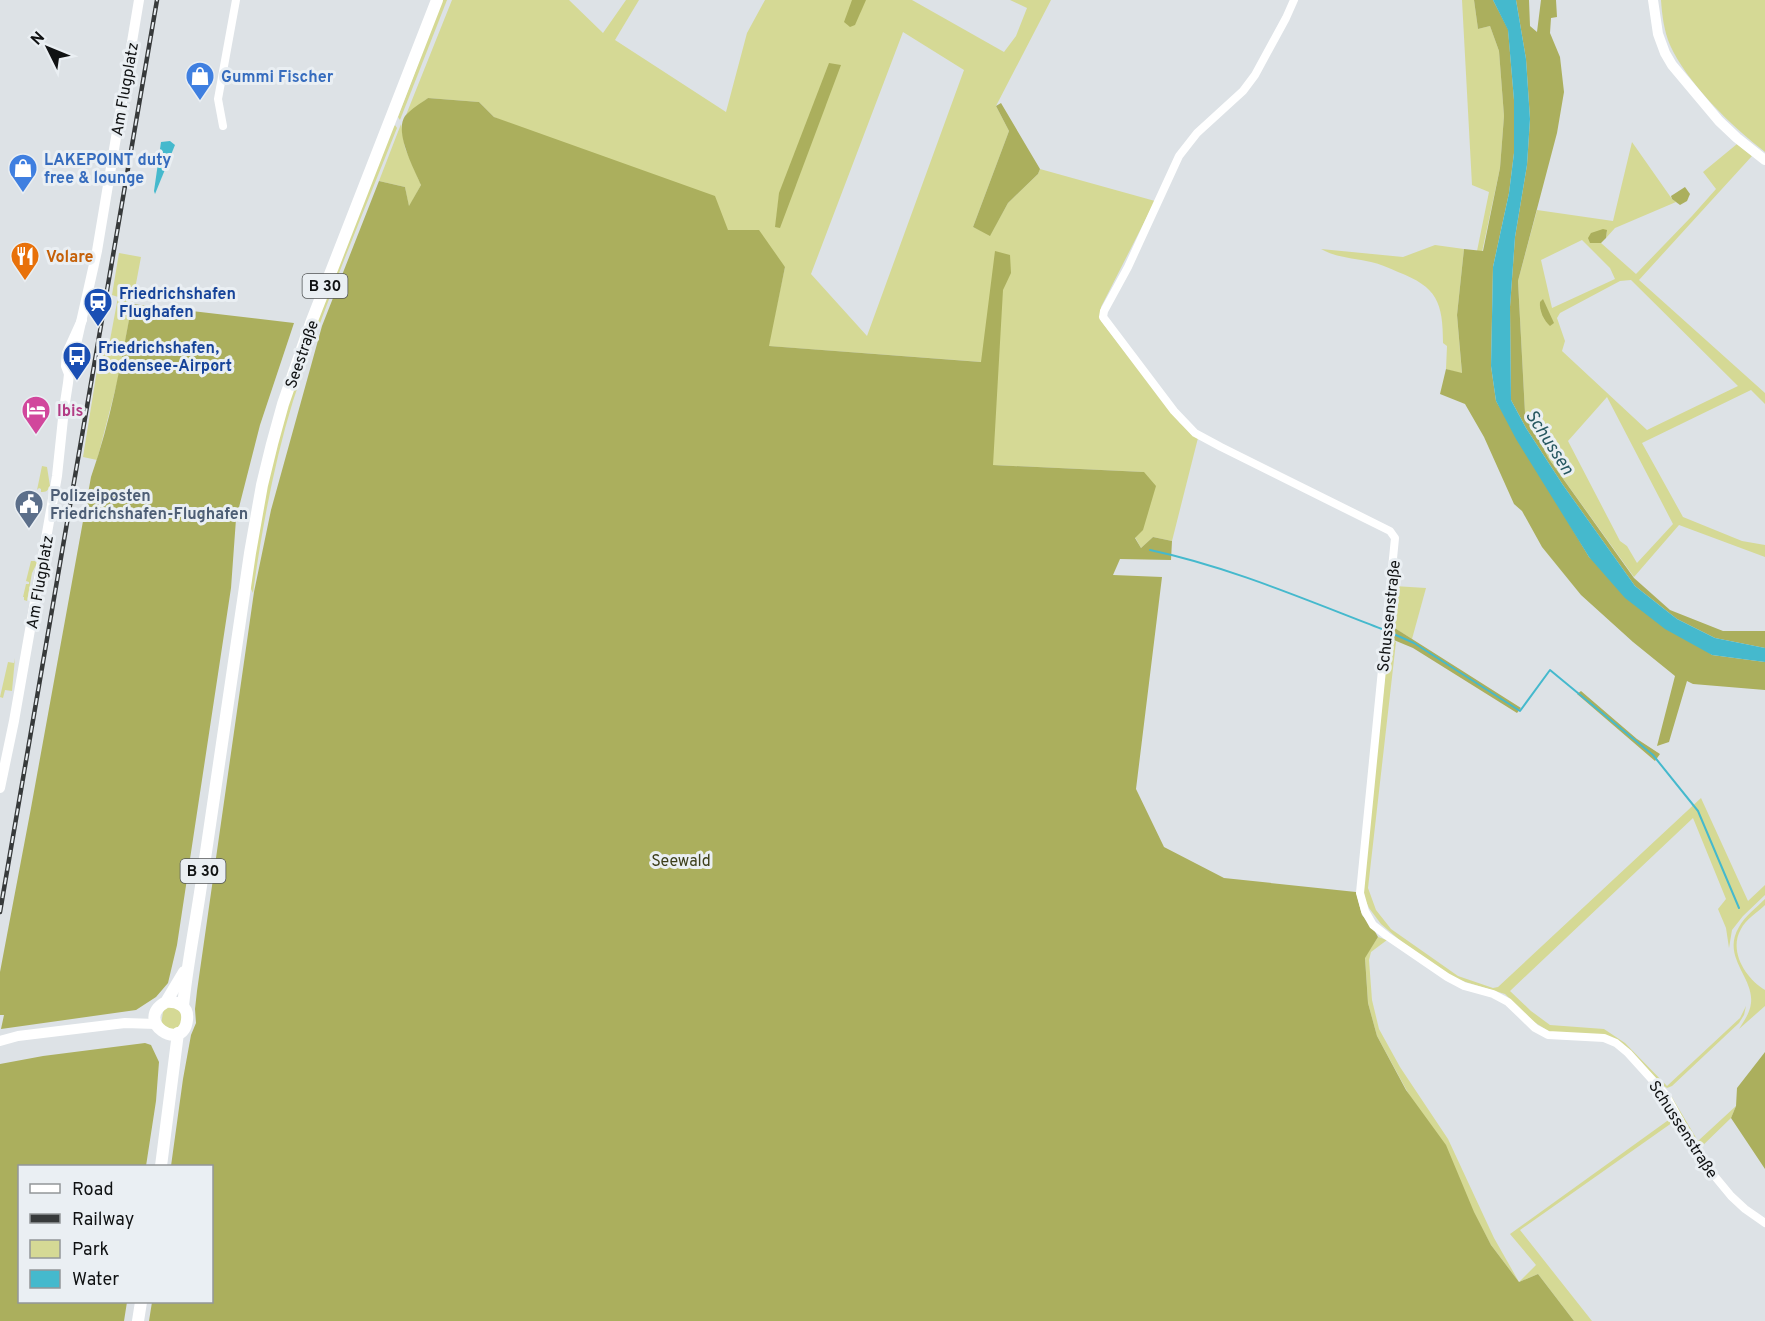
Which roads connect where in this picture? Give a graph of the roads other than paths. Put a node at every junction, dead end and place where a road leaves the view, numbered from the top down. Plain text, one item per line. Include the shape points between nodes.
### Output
1 (140, 0) edge
2 (236, 0) edge
3 (437, 0) edge
4 (1294, 0) edge
5 (1653, 0) edge
6 (223, 126) dead end
7 (1765, 160) edge
8 (0, 788) edge
9 (186, 968) junction
10 (166, 1002) junction
11 (183, 1006) junction
12 (156, 1017) junction
13 (172, 1033) junction
14 (0, 1041) edge
15 (160, 1165) edge
16 (1765, 1223) edge
17 (141, 1303) edge
18 (138, 1321) edge

1 - 8 street, Am Flugplatz via 98,252 69,374 57,476
2 - 6 street via 218,99
3 - 9 main road, Seestraße / B 30 via 311,322 283,404 262,485 245,581
4 - 16 street, Schussenstraße via 1244,91 1197,133 1179,156 1103,317 1195,433 1390,531 1395,538 1360,893 1373,925 1447,977 1508,1002 1548,1035 1604,1038 1616,1043 1666,1095 1690,1139 1731,1196
5 - 7 street via 1658,34 1672,65 1719,121
9 - 10 main road, B 30
9 - 11 main road, B 30
10 - 11 main road
10 - 12 main road, B 30
11 - 13 main road, B 30 via 187,1023 184,1029
12 - 13 main road via 159,1030
12 - 14 street
13 - 15 main road, B 30 via 174,1068
17 - 18 main road

